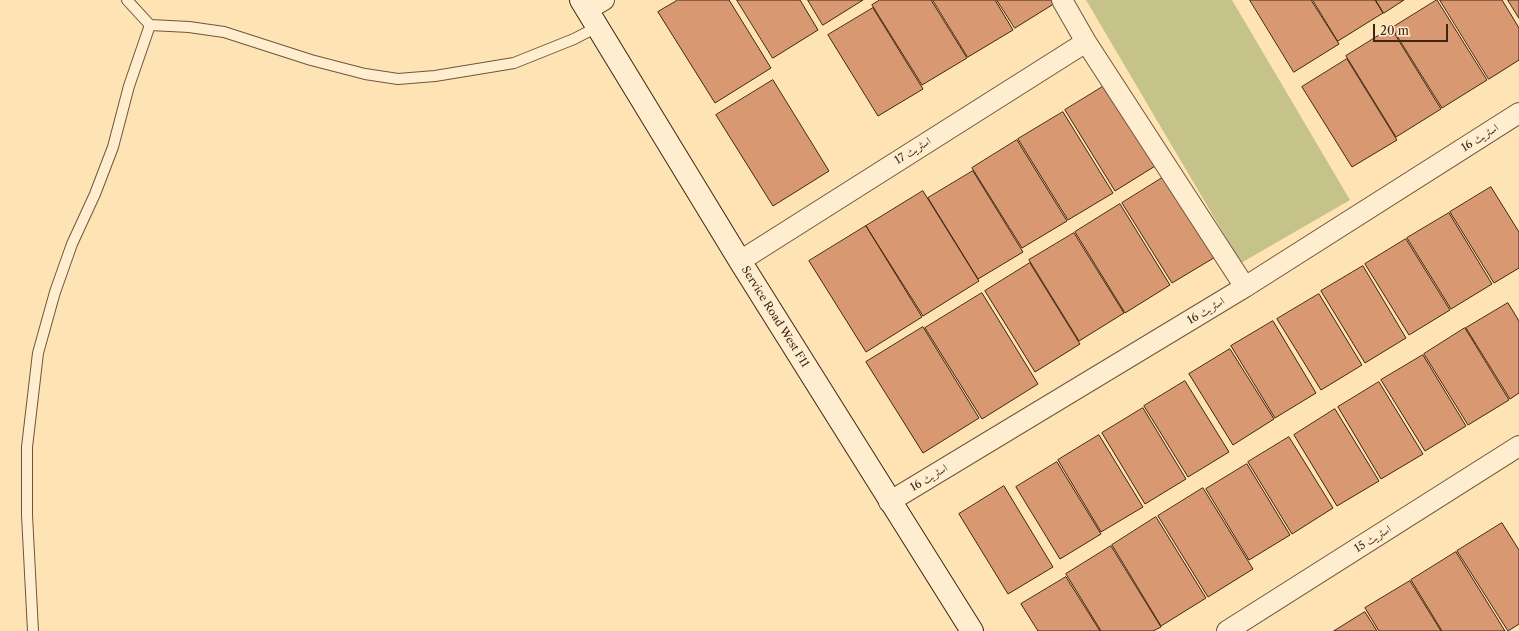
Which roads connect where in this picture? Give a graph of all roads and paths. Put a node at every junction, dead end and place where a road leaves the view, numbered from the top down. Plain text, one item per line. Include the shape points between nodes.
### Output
1 (127, 0) edge
2 (1062, 0) edge
3 (592, 9) edge
4 (150, 25) junction
5 (1086, 42) junction
6 (1519, 114) edge
7 (740, 260) junction
8 (1245, 287) junction
9 (1519, 446) edge
10 (889, 502) junction
11 (33, 631) edge
12 (972, 631) edge
13 (1226, 631) edge

1 - 4 lane
2 - 5 street
3 - 4 lane via 574,39 514,63 435,76 398,79 365,74 311,60 224,32
3 - 7 main road, Service Road West F11
4 - 11 lane via 129,86 113,147 57,285 38,353 27,447 27,515
5 - 7 street, اسٹریٹ 17
5 - 8 street
6 - 8 street, اسٹریٹ 16
7 - 10 main road, Service Road West F11
8 - 10 street, اسٹریٹ 16
9 - 13 street, اسٹریٹ 15
10 - 12 main road, Service Road West F11

